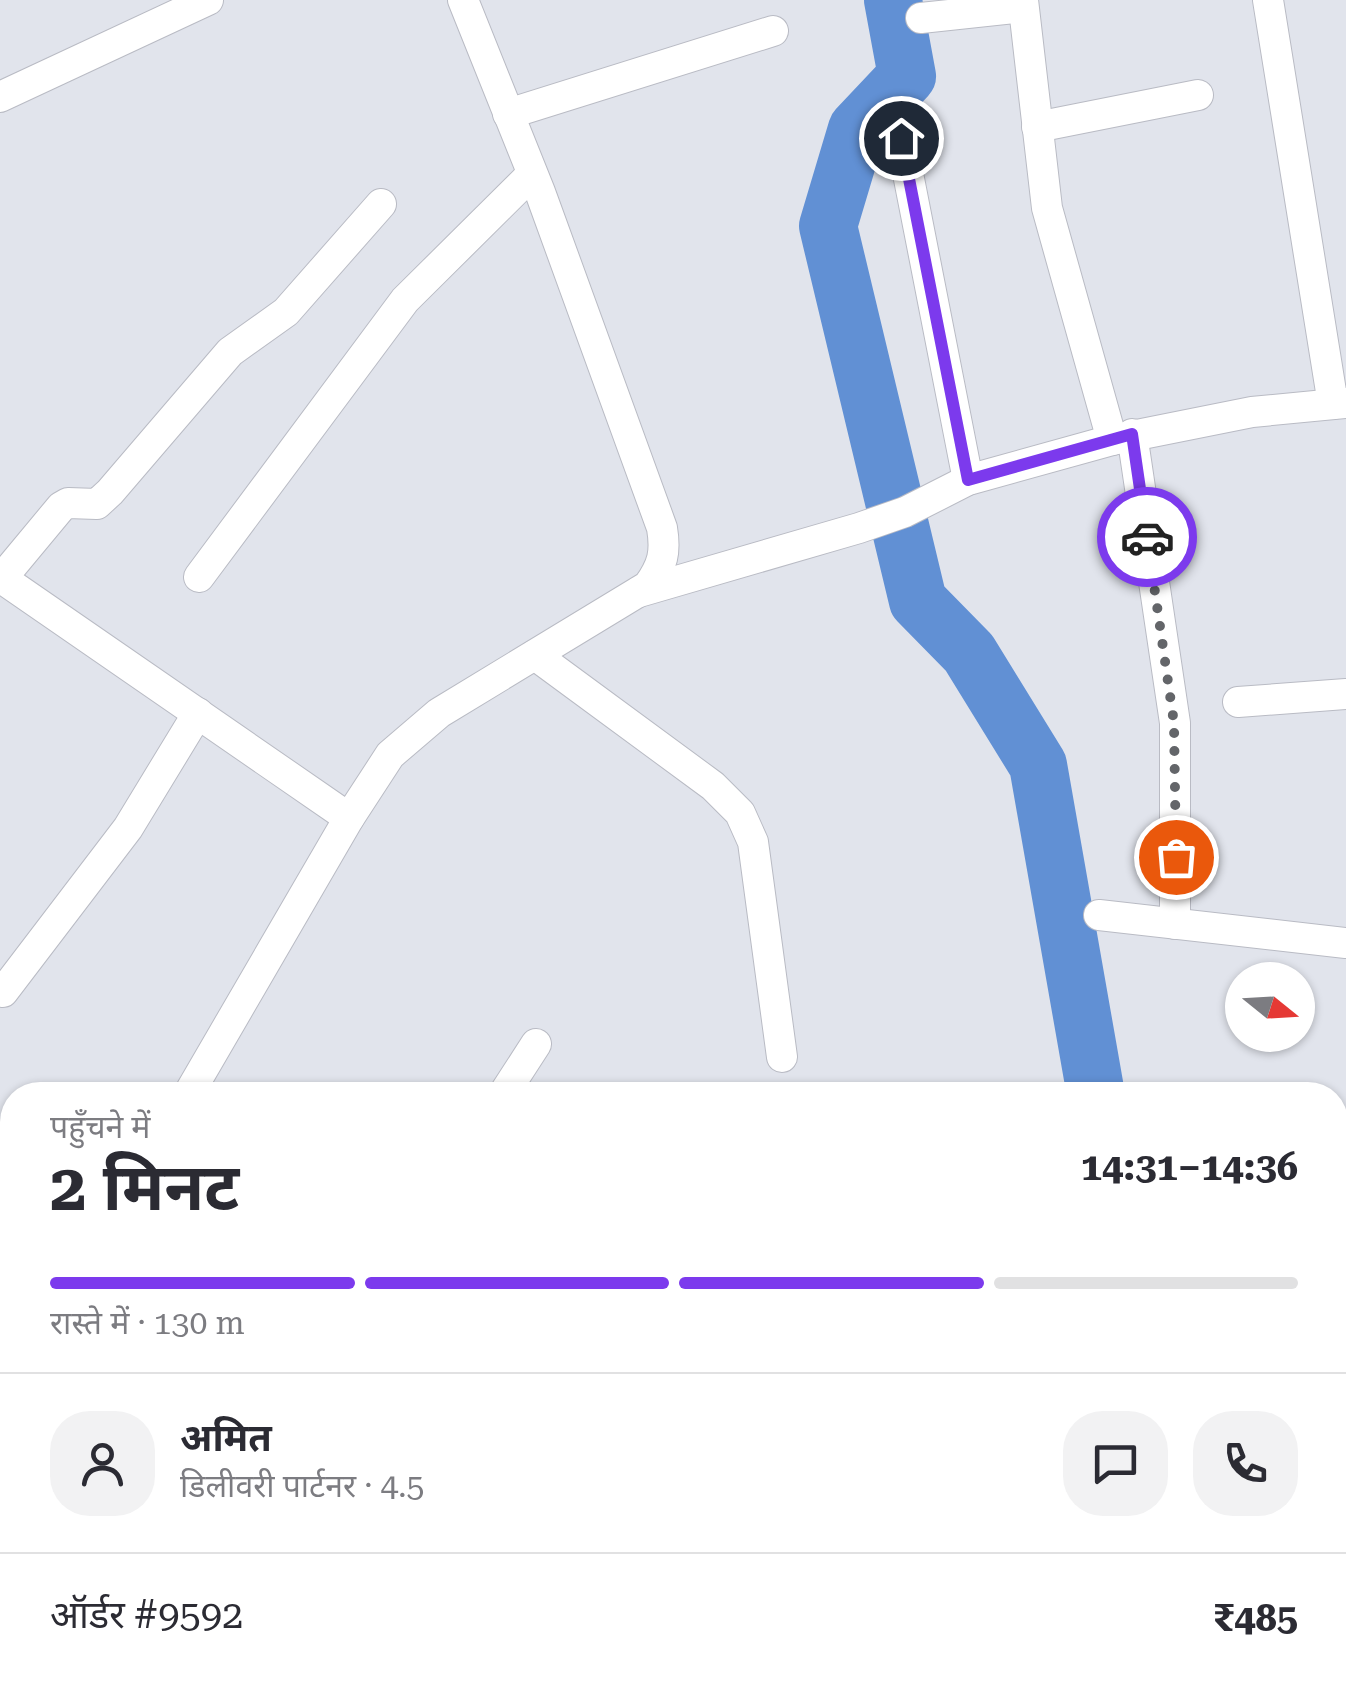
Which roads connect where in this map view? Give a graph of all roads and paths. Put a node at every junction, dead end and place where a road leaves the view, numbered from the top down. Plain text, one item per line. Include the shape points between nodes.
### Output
1 (208, 0) edge
2 (462, 0) edge
3 (1268, 0) edge
4 (1023, 4) edge
5 (921, 18) dead end
6 (773, 31) dead end
7 (1198, 95) dead end
8 (0, 98) edge
9 (508, 114) junction
10 (1038, 127) junction
11 (901, 138) dead end
12 (532, 174) junction
13 (381, 204) dead end
14 (1340, 403) edge
15 (1122, 437) junction
16 (968, 480) junction
17 (1, 577) edge
18 (199, 577) dead end
19 (640, 592) junction
20 (535, 654) junction
21 (1346, 694) edge
22 (1238, 702) dead end
23 (198, 712) junction
24 (349, 818) junction
25 (1099, 915) dead end
26 (1176, 924) junction
27 (1346, 943) edge
28 (2, 992) dead end
29 (536, 1044) dead end
30 (782, 1057) dead end
31 (196, 1082) edge
32 (511, 1082) edge

1 - 8 street
2 - 9 street
3 - 14 street
4 - 5 street
4 - 10 street
6 - 9 street
7 - 10 street
9 - 12 street
10 - 15 street via 1052,230
11 - 16 street
12 - 18 street via 405,300
12 - 19 street via 662,528 661,567
13 - 17 street via 286,312 230,352 110,492 97,504 61,507
14 - 15 street
15 - 16 street
15 - 26 street via 1174,723
16 - 19 street via 859,528
17 - 23 street
19 - 20 street
20 - 24 street via 439,713 390,755
20 - 30 street via 740,813 753,842
21 - 22 street
23 - 24 street
23 - 28 street via 128,828
24 - 31 street
25 - 26 street
26 - 27 street
29 - 32 street

